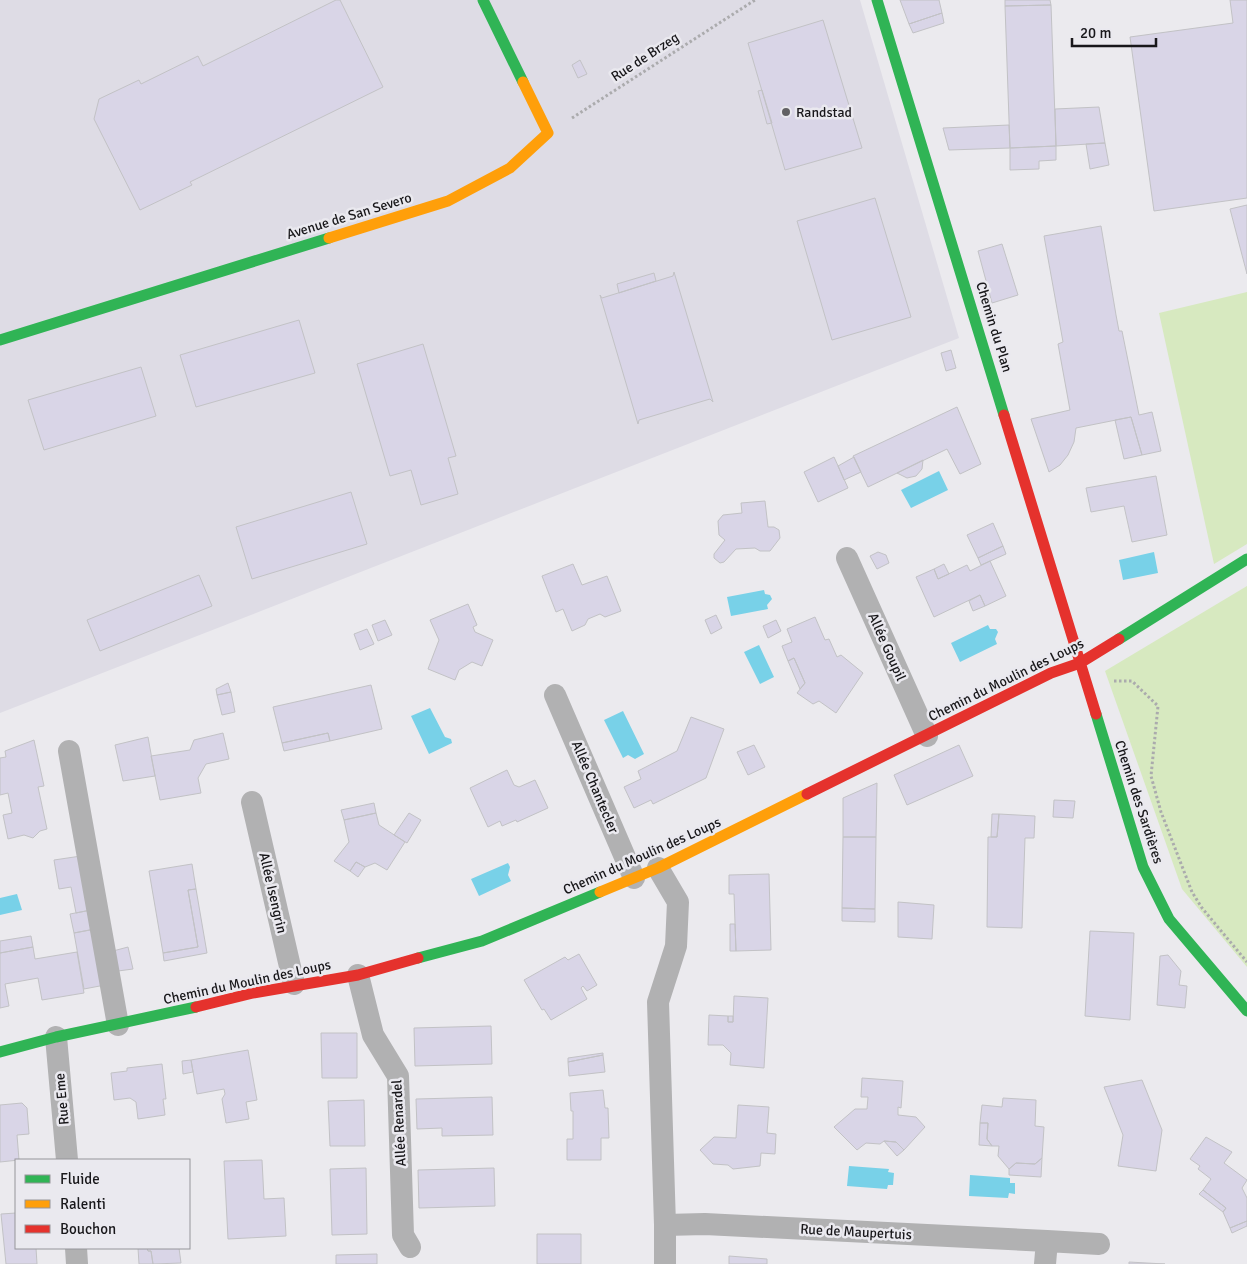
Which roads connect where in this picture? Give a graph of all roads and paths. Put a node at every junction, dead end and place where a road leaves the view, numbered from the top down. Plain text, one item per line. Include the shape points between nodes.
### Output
1 (483, 0) edge
2 (755, 0) edge
3 (876, 0) edge
4 (548, 133) junction
5 (0, 340) edge
6 (847, 558) dead end
7 (1247, 559) edge
8 (1080, 663) junction
9 (1086, 682) junction
10 (555, 696) dead end
11 (927, 736) junction
12 (68, 751) dead end
13 (252, 802) dead end
14 (658, 868) junction
15 (634, 878) junction
16 (1247, 962) edge
17 (358, 975) junction
18 (294, 984) junction
19 (1247, 1011) edge
20 (118, 1025) junction
21 (56, 1037) junction
22 (0, 1052) edge
23 (67, 1159) edge
24 (665, 1225) junction
25 (1047, 1241) junction
26 (1099, 1244) dead end
27 (410, 1247) dead end
28 (76, 1249) edge
29 (77, 1264) edge
30 (666, 1264) edge
31 (1045, 1264) edge

1 - 4 street
2 - 4 path, Rue de Brzeg
3 - 8 street, Chemin du Plan
4 - 5 street, Avenue de San Severo via 510,168 448,201
6 - 11 street, Allée Goupil
7 - 8 street, Chemin du Moulin des Loups
8 - 9 street, Chemin des Sardières
8 - 11 street, Chemin du Moulin des Loups via 1051,673
9 - 16 path via 1132,681 1158,706 1151,776 1161,812 1192,892
9 - 19 street, Chemin des Sardières via 1143,867 1169,919
10 - 15 street, Allée Chantecler
11 - 14 street, Chemin du Moulin des Loups
12 - 20 street
13 - 18 street, Allée Isengrin
14 - 15 street, Chemin du Moulin des Loups
14 - 24 street via 678,902 676,946 658,1002
15 - 17 street, Chemin du Moulin des Loups via 482,941
17 - 18 street, Chemin du Moulin des Loups
17 - 27 street, Allée Renardel via 373,1035 398,1076 404,1235
18 - 20 street, Chemin du Moulin des Loups
20 - 21 street, Chemin du Moulin des Loups
21 - 22 street, Chemin du Moulin des Loups
21 - 23 street, Rue Eme
24 - 25 street, Rue de Maupertuis via 705,1224
24 - 30 street
25 - 26 street, Rue de Maupertuis
25 - 31 street
28 - 29 street

